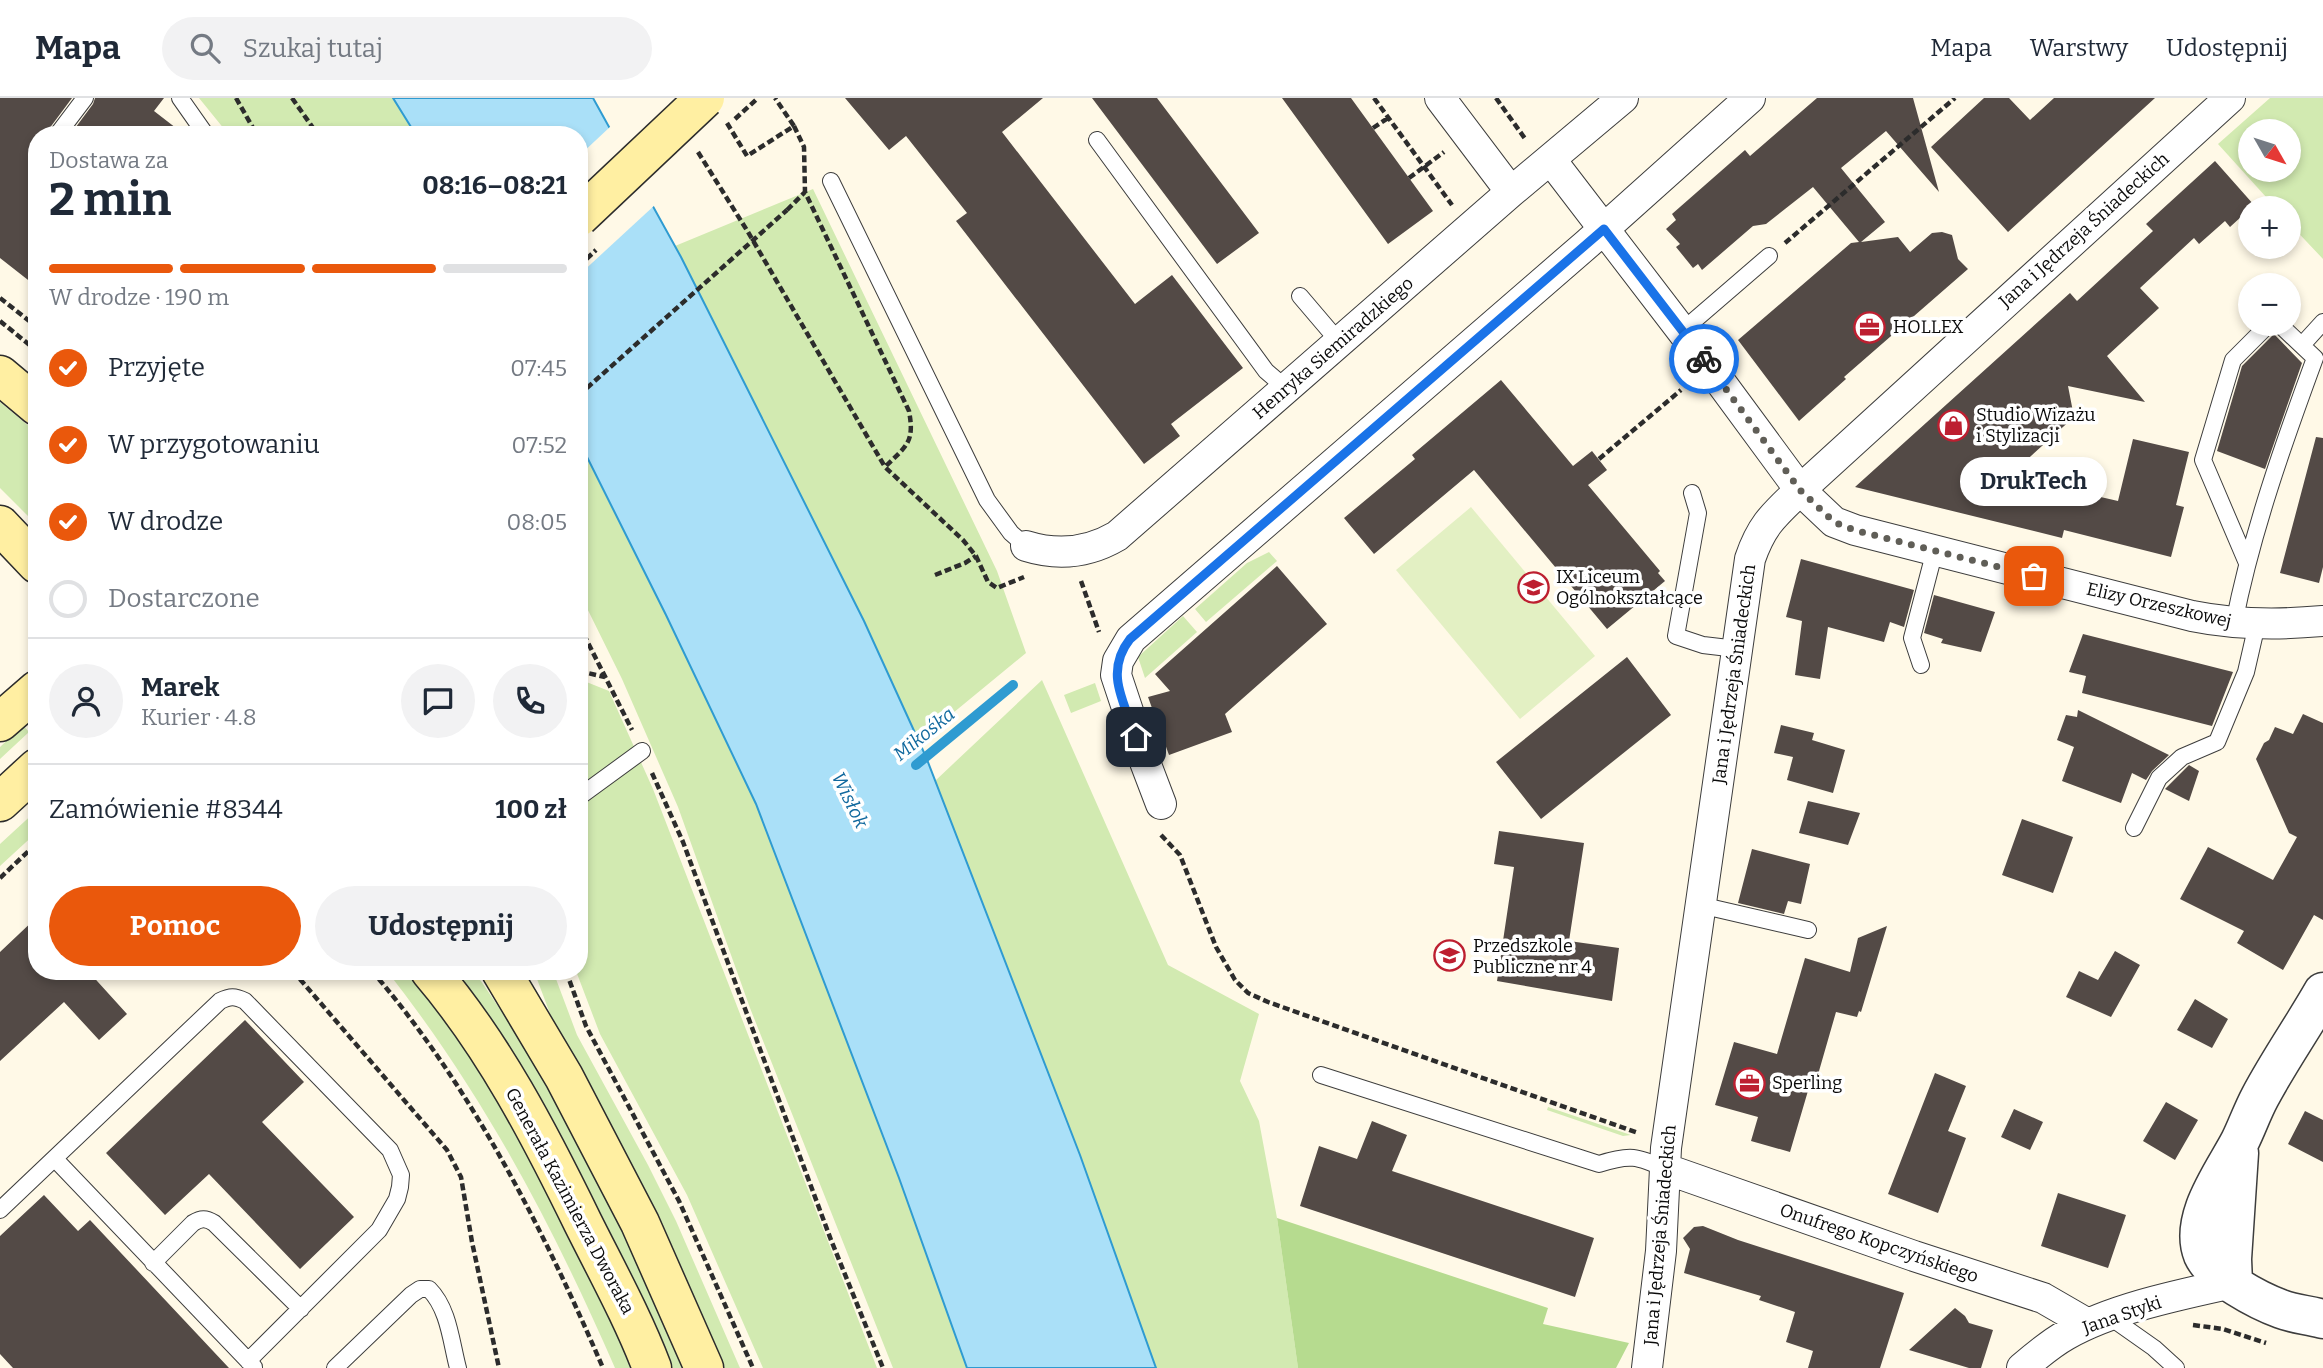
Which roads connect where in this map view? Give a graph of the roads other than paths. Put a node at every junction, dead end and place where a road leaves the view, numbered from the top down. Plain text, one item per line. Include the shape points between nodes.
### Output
1 (85, 98) edge
2 (180, 98) edge
3 (705, 98) edge
4 (1440, 98) edge
5 (1623, 98) edge
6 (1750, 98) edge
7 (2230, 98) edge
8 (64, 126) edge
9 (200, 126) edge
10 (1097, 140) dead end
11 (1547, 163) junction
12 (831, 181) dead end
13 (1511, 192) junction
14 (588, 208) edge
15 (1604, 229) junction
16 (1769, 256) road end
17 (1300, 296) dead end
18 (2323, 322) edge
19 (1682, 331) junction
20 (2257, 336) edge
21 (2292, 336) edge
22 (1340, 343) junction
23 (2302, 345) junction
24 (0, 375) edge
25 (1287, 389) junction
26 (28, 398) edge
27 (1800, 490) junction
28 (1692, 493) dead end
29 (0, 525) edge
30 (1026, 546) joint
31 (1935, 550) junction
32 (28, 555) edge
33 (2247, 563) junction
34 (2323, 621) edge
35 (2246, 624) junction
36 (1737, 649) junction
37 (1921, 665) dead end
38 (28, 698) edge
39 (0, 722) edge
40 (642, 751) road end
41 (28, 776) edge
42 (588, 790) edge
43 (0, 802) edge
44 (1160, 819) road end
45 (2134, 828) dead end
46 (1700, 905) junction
47 (1808, 930) dead end
48 (436, 980) edge
49 (506, 980) edge
50 (2323, 992) edge
51 (1321, 1075) dead end
52 (55, 1159) junction
53 (1666, 1169) junction
54 (0, 1210) edge
55 (153, 1263) junction
56 (2233, 1283) junction
57 (301, 1309) junction
58 (2323, 1318) edge
59 (2099, 1320) junction
60 (251, 1364) edge
61 (455, 1366) edge
62 (335, 1368) edge
63 (652, 1368) edge
64 (705, 1368) edge
65 (1647, 1368) edge
66 (2022, 1368) edge
67 (2176, 1368) edge

1 - 8 lane
2 - 9 lane
3 - 14 main road, bridge
4 - 13 street
5 - 11 street, Henryka Siemiradzkiego
6 - 15 street
7 - 27 street, Jana i Jędrzeja Śniadeckich
10 - 25 lane via 1266,371
11 - 13 street, Henryka Siemiradzkiego
11 - 15 street, Elizy Orzeszkowej
12 - 30 lane via 987,500
13 - 22 street, Henryka Siemiradzkiego
15 - 19 street, Elizy Orzeszkowej
15 - 44 street via 1123,648 1118,686
16 - 19 lane
17 - 22 lane
18 - 23 lane
19 - 27 street, Elizy Orzeszkowej
20 - 33 lane via 2234,360 2203,460
21 - 23 lane
22 - 25 street, Henryka Siemiradzkiego
23 - 33 lane via 2315,358 2270,482
24 - 26 main road
25 - 30 street, Henryka Siemiradzkiego via 1117,536 1100,546 1069,553
27 - 31 street, Elizy Orzeszkowej via 1834,522
27 - 36 street, Jana i Jędrzeja Śniadeckich via 1757,538
28 - 36 lane via 1698,513 1676,636
29 - 32 main road
31 - 35 street, Elizy Orzeszkowej via 2192,617
31 - 37 lane via 1912,638
33 - 35 lane
34 - 35 street, Elizy Orzeszkowej
35 - 45 lane via 2246,672 2217,742 2182,757 2159,778
36 - 46 street, Jana i Jędrzeja Śniadeckich
38 - 39 main road
40 - 42 lane
41 - 43 main road
46 - 47 lane
46 - 53 street, Jana i Jędrzeja Śniadeckich
48 - 63 main road, Generała Kazimierza Dworaka via 505,1076 546,1148
49 - 64 main road via 564,1077 640,1223
50 - 56 street via 2259,1098 2240,1142
51 - 53 lane via 1599,1164 1623,1156
52 - 54 lane
52 - 55 lane
52 - 57 lane via 220,1001 229,997 245,1001 390,1150 401,1175 397,1199 379,1230
53 - 59 street, Onufrego Kopczyńskiego
53 - 65 street, Jana i Jędrzeja Śniadeckich
55 - 57 lane via 193,1223 208,1220
55 - 60 lane
56 - 58 street via 2283,1310
56 - 59 street, Jana Styki
57 - 60 lane
59 - 66 street, Jana Styki via 2064,1336
59 - 67 lane via 2154,1348
61 - 62 lane via 443,1309 429,1289 420,1289

